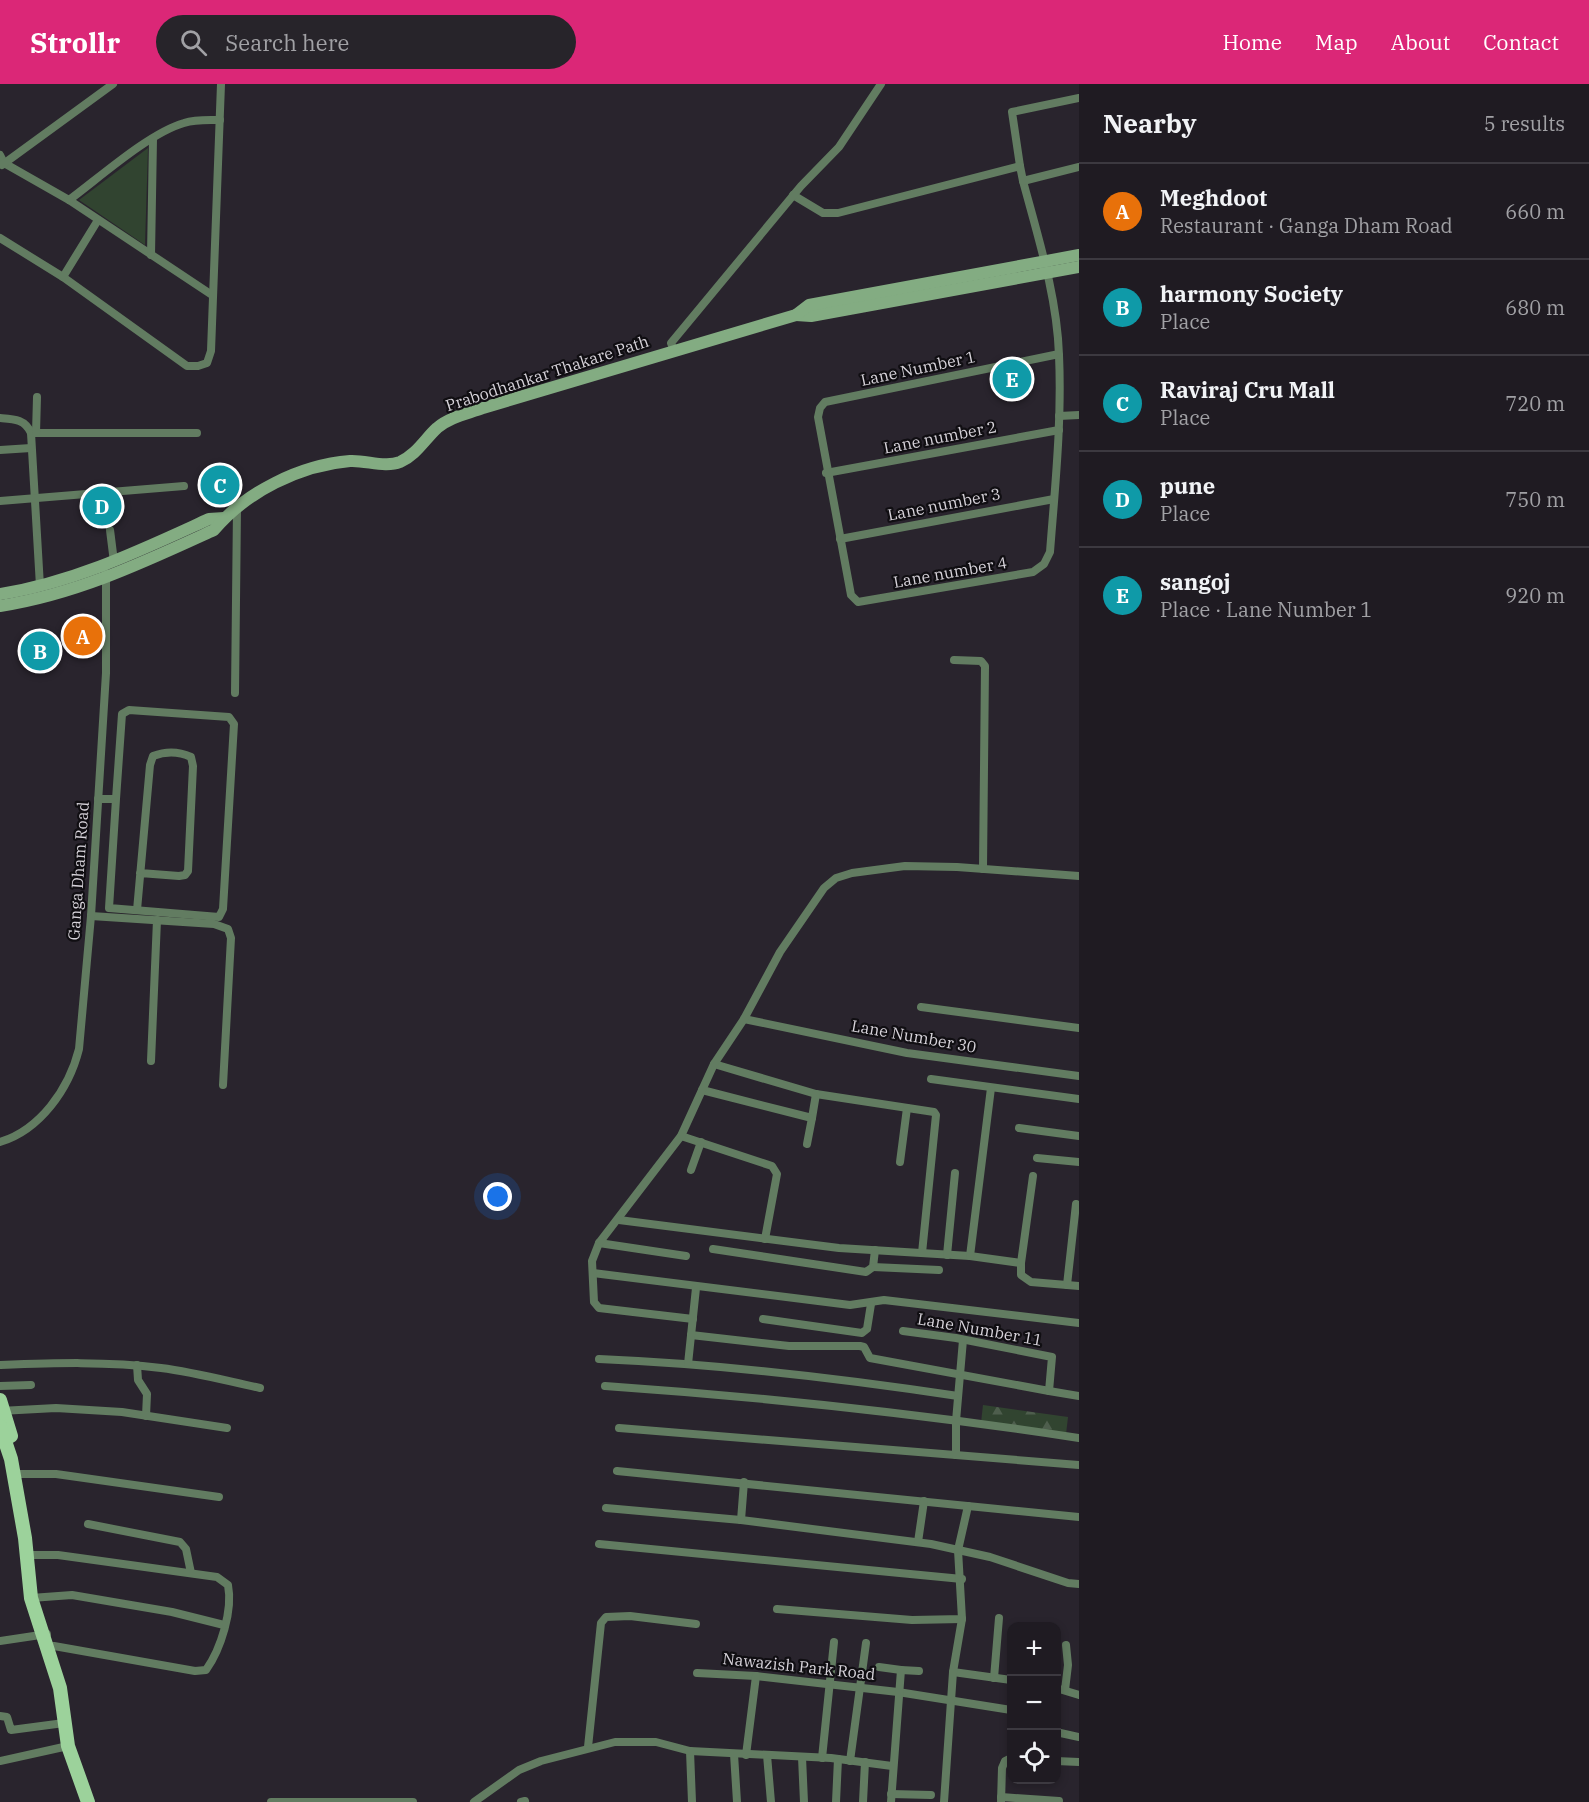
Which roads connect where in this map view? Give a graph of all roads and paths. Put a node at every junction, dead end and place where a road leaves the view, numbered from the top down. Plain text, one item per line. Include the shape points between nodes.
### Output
1 (113, 84) edge
2 (221, 84) edge
3 (881, 84) edge
4 (1079, 98) edge
5 (220, 120) junction
6 (153, 139) junction
7 (2, 161) edge
8 (1020, 166) junction
9 (1079, 167) edge
10 (1023, 181) junction
11 (793, 195) junction
12 (69, 200) junction
13 (98, 220) junction
14 (0, 238) edge
15 (151, 255) junction
16 (1079, 255) edge
17 (1046, 267) junction
18 (1079, 267) edge
19 (63, 277) junction
20 (212, 295) junction
21 (674, 351) junction
22 (1059, 354) junction
23 (37, 397) dead end
24 (1079, 415) edge
25 (1059, 416) junction
26 (0, 418) edge
27 (1059, 430) junction
28 (33, 433) junction
29 (197, 433) dead end
30 (31, 448) junction
31 (0, 450) edge
32 (826, 473) junction
33 (184, 486) dead end
34 (33, 498) junction
35 (1054, 499) junction
36 (0, 501) edge
37 (237, 508) junction
38 (224, 518) junction
39 (110, 531) dead end
40 (840, 539) junction
41 (109, 569) junction
42 (40, 586) junction
43 (0, 594) edge
44 (0, 606) edge
45 (954, 660) dead end
46 (235, 693) dead end
47 (98, 799) junction
48 (116, 800) junction
49 (983, 869) junction
50 (140, 873) junction
51 (1079, 876) edge
52 (137, 910) junction
53 (91, 916) junction
54 (158, 920) junction
55 (921, 1007) dead end
56 (744, 1019) junction
57 (1079, 1028) edge
58 (151, 1061) dead end
59 (714, 1064) junction
60 (1079, 1076) edge
61 (931, 1079) dead end
62 (223, 1085) dead end
63 (991, 1088) junction
64 (702, 1090) junction
65 (816, 1094) junction
66 (1079, 1099) edge
67 (907, 1108) junction
68 (812, 1118) junction
69 (1019, 1128) dead end
70 (681, 1136) junction
71 (1079, 1136) edge
72 (0, 1142) edge
73 (700, 1142) junction
74 (807, 1144) dead end
75 (1036, 1158) dead end
76 (900, 1162) dead end
77 (1079, 1162) edge
78 (691, 1170) dead end
79 (955, 1173) dead end
80 (1033, 1176) dead end
81 (1076, 1204) dead end
82 (619, 1220) junction
83 (765, 1239) junction
84 (599, 1243) junction
85 (712, 1249) dead end
86 (875, 1250) junction
87 (921, 1253) junction
88 (947, 1255) junction
89 (686, 1256) dead end
90 (970, 1256) junction
91 (1022, 1263) junction
92 (873, 1268) junction
93 (939, 1270) dead end
94 (593, 1273) junction
95 (1067, 1285) junction
96 (1079, 1287) edge
97 (696, 1288) junction
98 (871, 1304) junction
99 (693, 1319) junction
100 (763, 1319) dead end
101 (1079, 1323) edge
102 (903, 1331) dead end
103 (691, 1335) junction
104 (963, 1340) junction
105 (598, 1359) dead end
106 (688, 1364) junction
107 (0, 1365) edge
108 (137, 1365) junction
109 (958, 1374) junction
110 (32, 1385) dead end
111 (0, 1386) edge
112 (605, 1386) dead end
113 (260, 1388) dead end
114 (1048, 1391) junction
115 (958, 1396) junction
116 (1079, 1396) edge
117 (1, 1408) edge
118 (146, 1416) junction
119 (956, 1421) junction
120 (0, 1426) edge
121 (227, 1428) dead end
122 (619, 1428) dead end
123 (1079, 1438) edge
124 (956, 1455) junction
125 (9, 1459) edge
126 (1079, 1465) edge
127 (617, 1472) dead end
128 (16, 1473) junction
129 (744, 1482) junction
130 (219, 1497) dead end
131 (924, 1501) junction
132 (968, 1506) junction
133 (606, 1508) dead end
134 (1079, 1517) edge
135 (741, 1520) junction
136 (88, 1524) dead end
137 (918, 1542) junction
138 (598, 1544) dead end
139 (958, 1550) junction
140 (29, 1556) junction
141 (191, 1573) junction
142 (962, 1579) junction
143 (1079, 1584) edge
144 (33, 1598) junction
145 (777, 1609) dead end
146 (999, 1618) dead end
147 (962, 1619) junction
148 (224, 1624) junction
149 (696, 1624) dead end
150 (49, 1638) junction
151 (0, 1641) edge
152 (834, 1642) dead end
153 (866, 1642) dead end
154 (1066, 1645) dead end
155 (879, 1667) dead end
156 (901, 1670) junction
157 (919, 1671) dead end
158 (953, 1672) junction
159 (697, 1673) dead end
160 (756, 1676) junction
161 (994, 1678) junction
162 (1007, 1680) edge
163 (830, 1684) junction
164 (860, 1688) junction
165 (1061, 1689) edge
166 (898, 1692) junction
167 (1079, 1695) edge
168 (951, 1702) junction
169 (1007, 1709) edge
170 (0, 1716) edge
171 (67, 1723) junction
172 (1061, 1733) edge
173 (1079, 1737) edge
174 (588, 1747) junction
175 (72, 1749) junction
176 (690, 1751) junction
177 (734, 1754) junction
178 (746, 1755) junction
179 (767, 1755) junction
180 (802, 1757) junction
181 (822, 1758) junction
182 (838, 1759) junction
183 (1007, 1760) edge
184 (0, 1761) edge
185 (850, 1761) junction
186 (1061, 1761) edge
187 (866, 1762) junction
188 (1079, 1762) edge
189 (892, 1766) junction
190 (931, 1795) dead end
191 (891, 1798) edge
192 (1001, 1800) edge
193 (1059, 1801) edge
194 (88, 1802) edge
195 (271, 1802) edge
196 (413, 1802) edge
197 (474, 1802) edge
198 (692, 1802) edge
199 (737, 1802) edge
200 (771, 1802) edge
201 (804, 1802) edge
202 (836, 1802) edge
203 (863, 1802) edge
204 (944, 1802) edge

1 - 7 street
2 - 5 street
3 - 11 street via 839,147
4 - 8 street via 1012,112
5 - 6 street via 182,123
5 - 20 street
6 - 12 street
6 - 15 street
7 - 12 street
8 - 10 street
8 - 11 street via 838,213 823,213
9 - 10 street
10 - 17 street
11 - 21 street via 671,343
12 - 13 street
13 - 15 street
13 - 19 street
14 - 19 street
15 - 20 street
16 - 17 main road, Prabodhankar Thakare Path
17 - 18 main road, Prabodhankar Thakare Path
17 - 21 main road, Prabodhankar Thakare Path via 809,305 796,315
17 - 22 street
19 - 20 street via 187,366 207,363 211,351
21 - 37 main road, Prabodhankar Thakare Path via 447,420 399,462 341,462 290,476
22 - 25 street
22 - 32 street, Lane Number 1 via 825,402 818,417
23 - 28 street
24 - 25 street
25 - 27 street
26 - 28 street via 22,421
27 - 32 street, Lane number 2
27 - 35 street
28 - 29 street
28 - 30 street
30 - 31 street
30 - 34 street
32 - 40 street
33 - 34 street
34 - 36 street
34 - 42 street
35 - 40 street, Lane number 3
35 - 40 street, Lane number 4 via 1050,552 1044,564 1033,572 858,602 851,595
37 - 38 main road, Prabodhankar Thakare Path
37 - 46 street
38 - 41 main road, Prabodhankar Thakare Path via 209,519
38 - 41 main road, Prabodhankar Thakare Path via 214,530
39 - 41 street, Ganga Dham Road
41 - 42 main road, Prabodhankar Thakare Path
41 - 44 main road, Prabodhankar Thakare Path via 64,593
41 - 47 street, Ganga Dham Road
42 - 43 main road, Prabodhankar Thakare Path
45 - 49 street via 981,661 985,666
47 - 48 street
47 - 53 street, Ganga Dham Road
48 - 52 street via 109,908
48 - 52 street via 123,714 129,710 224,716 234,724 223,909 219,917
49 - 51 street
49 - 56 street via 905,866 836,878 798,924
50 - 50 street via 153,756 182,753 191,757 193,766 188,871 179,876
50 - 52 street
53 - 54 street
53 - 72 street, Ganga Dham Road via 82,1028 74,1070 49,1108 16,1137
54 - 58 street
54 - 62 street via 214,924 228,929 231,938
55 - 57 street
56 - 59 street
56 - 60 street, Lane Number 30 via 907,1053
59 - 64 street
59 - 65 street
61 - 63 street
63 - 66 street
63 - 90 street
64 - 68 street
64 - 70 street
65 - 67 street
65 - 68 street
67 - 76 street
67 - 87 street via 936,1115
68 - 74 street
69 - 71 street
70 - 73 street
70 - 82 street
73 - 78 street
73 - 83 street via 772,1166 777,1174
75 - 77 street
79 - 88 street
80 - 91 street
81 - 95 street
82 - 83 street
82 - 84 street
83 - 86 street
84 - 89 street
84 - 94 street via 592,1256
85 - 92 street via 860,1272
86 - 87 street
86 - 92 street
87 - 88 street
88 - 90 street
90 - 91 street
91 - 95 street via 1022,1275 1030,1282
92 - 93 street
94 - 97 street
94 - 99 street via 594,1302 599,1308
95 - 96 street
97 - 98 street
97 - 99 street
98 - 100 street via 867,1329 862,1333
98 - 101 street via 884,1300
99 - 103 street
102 - 104 street, Lane Number 11
103 - 106 street
103 - 109 street via 789,1346 862,1343 870,1358
104 - 109 street
104 - 114 street, Lane Number 11 via 1052,1357
105 - 106 street
106 - 115 street
107 - 108 street
108 - 113 street
108 - 118 street via 138,1380 147,1394
109 - 114 street
109 - 115 street
110 - 111 street
112 - 119 street via 761,1397
114 - 116 street
115 - 119 street
117 - 118 street via 56,1408
117 - 125 main road
118 - 121 street
119 - 123 street
119 - 124 street
120 - 125 main road
122 - 124 street
124 - 126 street
125 - 128 main road
127 - 129 street
128 - 130 street via 56,1474
128 - 140 main road
129 - 131 street
129 - 135 street
131 - 132 street
131 - 137 street
132 - 134 street
132 - 139 street
133 - 135 street
135 - 137 street
136 - 141 street via 180,1542 186,1549
137 - 139 street
138 - 142 street
139 - 142 street
139 - 143 street
140 - 141 street via 69,1556
140 - 144 main road
141 - 148 street via 218,1576 228,1585 229,1609
142 - 147 street
144 - 148 street via 72,1596
144 - 150 main road
145 - 147 street via 912,1620
146 - 161 street
147 - 158 street
148 - 150 street via 213,1661 206,1670 195,1671
149 - 174 street via 606,1617 601,1623
150 - 151 street
150 - 171 main road
152 - 163 street
153 - 164 street
154 - 165 street via 1068,1665
155 - 156 street
156 - 157 street
156 - 166 street
158 - 161 street
158 - 168 street
159 - 160 street, Nawazish Park Road
160 - 163 street, Nawazish Park Road
160 - 178 street
161 - 162 street
163 - 164 street, Nawazish Park Road
163 - 181 street
164 - 166 street, Nawazish Park Road
164 - 185 street
165 - 167 street
166 - 168 street, Nawazish Park Road
166 - 189 street
168 - 169 street, Nawazish Park Road
168 - 204 street
170 - 171 street via 7,1717 11,1730
171 - 175 main road
172 - 173 street
174 - 176 street via 615,1742 656,1742
174 - 197 street via 519,1770
175 - 184 street
175 - 194 main road
176 - 177 street
176 - 198 street
177 - 178 street
177 - 199 street
178 - 179 street
179 - 180 street
179 - 200 street
180 - 181 street
180 - 201 street
181 - 182 street
182 - 185 street
182 - 202 street
183 - 192 street via 1002,1768
185 - 187 street
186 - 188 street
187 - 189 street
187 - 203 street
189 - 191 street
190 - 191 street
192 - 193 street
195 - 196 street

